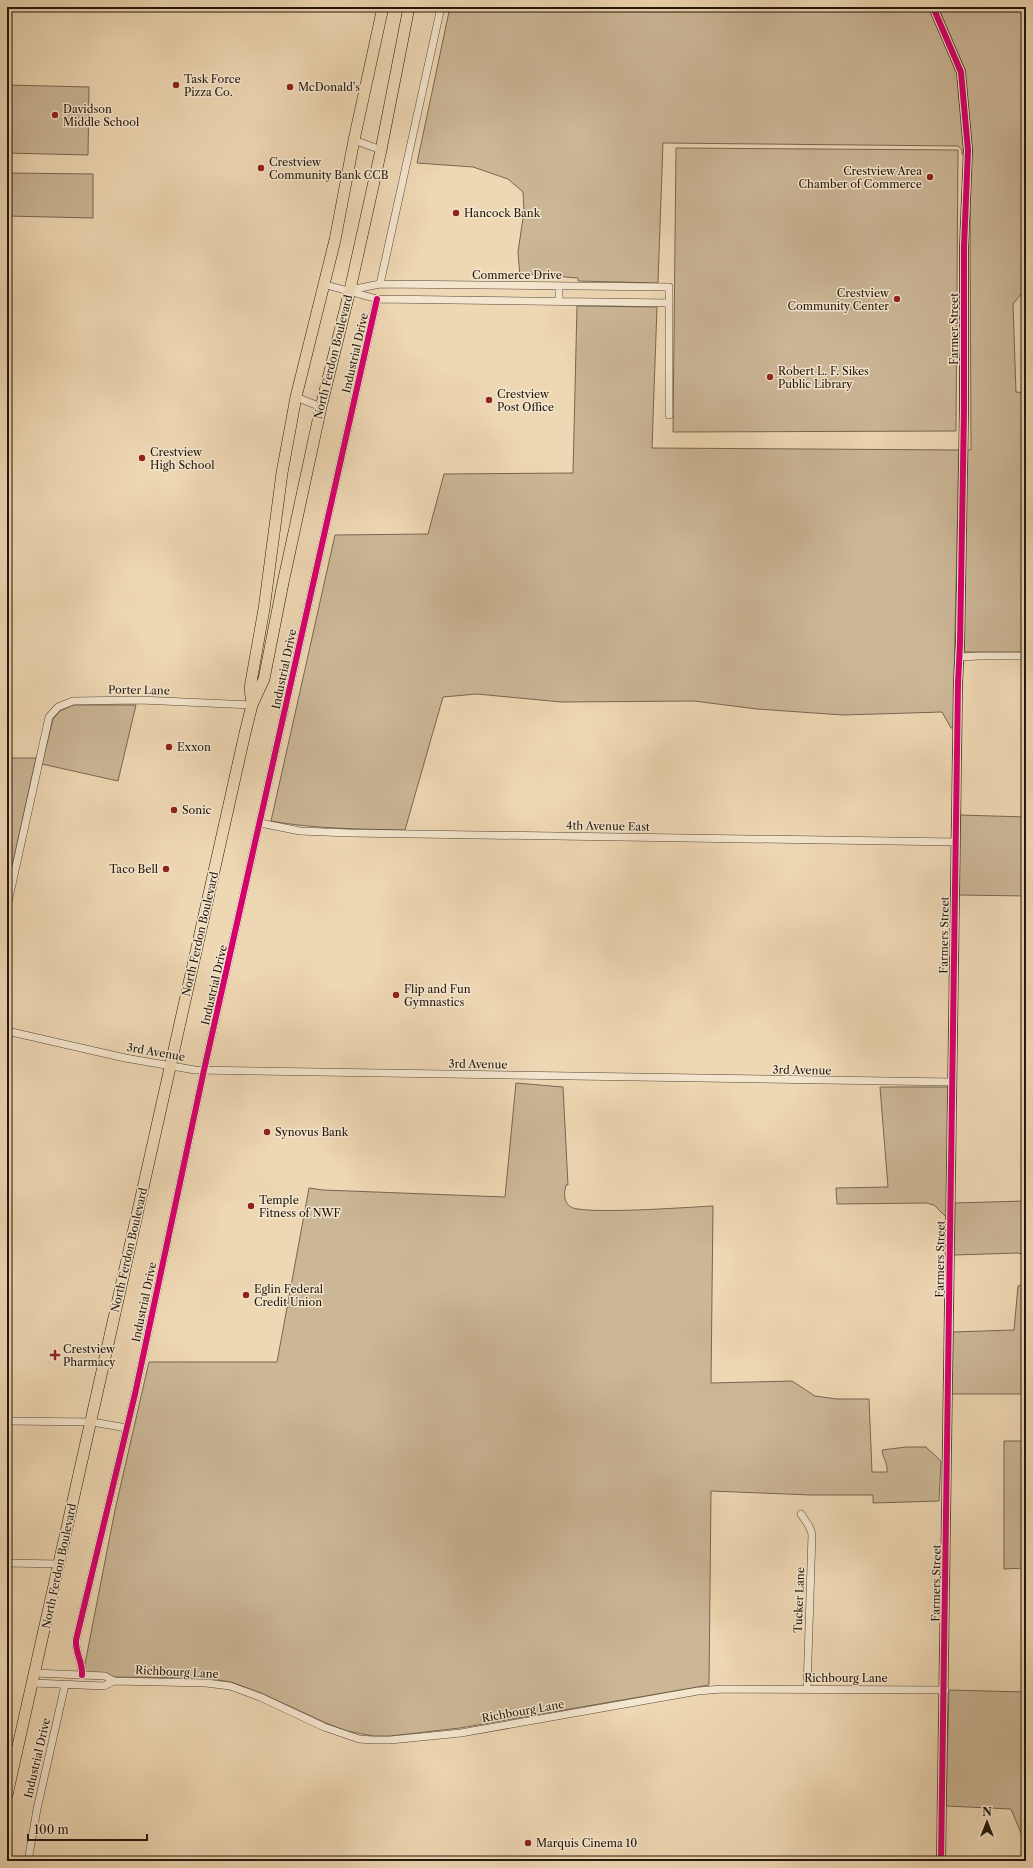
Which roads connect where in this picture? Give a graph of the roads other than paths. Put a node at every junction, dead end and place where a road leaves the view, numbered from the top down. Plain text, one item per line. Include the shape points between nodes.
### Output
1 (384, 7) edge
2 (409, 7) edge
3 (441, 7) edge
4 (933, 7) edge
5 (354, 140) junction
6 (381, 150) junction
7 (323, 284) junction
8 (380, 284) junction
9 (440, 285) junction
10 (559, 286) junction
11 (350, 290) junction
12 (377, 299) junction
13 (440, 299) junction
14 (559, 301) junction
15 (669, 302) junction
16 (296, 397) junction
17 (321, 407) junction
18 (669, 415) dead end
19 (1026, 656) edge
20 (960, 657) junction
21 (252, 705) junction
22 (260, 823) junction
23 (956, 842) junction
24 (7, 907) edge
25 (7, 1031) edge
26 (170, 1066) junction
27 (204, 1070) junction
28 (952, 1082) junction
29 (7, 1421) edge
30 (92, 1422) junction
31 (127, 1428) junction
32 (801, 1514) dead end
33 (7, 1563) edge
34 (59, 1564) junction
35 (82, 1675) junction
36 (34, 1678) junction
37 (114, 1681) junction
38 (65, 1685) junction
39 (807, 1689) junction
40 (944, 1690) junction
41 (7, 1795) edge
42 (760, 1860) dead end
43 (28, 1861) edge
44 (822, 1861) edge
45 (942, 1861) edge

1 - 5 main road, North Ferdon Boulevard
2 - 6 main road, North Ferdon Boulevard
3 - 8 street
4 - 20 street, Farmer Street via 961,72 968,150 964,247
5 - 6 street
5 - 7 main road, North Ferdon Boulevard via 335,240
6 - 11 main road, North Ferdon Boulevard
7 - 11 street, Commerce Drive
7 - 16 main road, North Ferdon Boulevard
8 - 9 street, Commerce Drive
8 - 11 street, Commerce Drive
9 - 10 street, Commerce Drive
9 - 13 street
10 - 14 street
10 - 15 street, Commerce Drive via 669,287
11 - 12 street, Commerce Drive
11 - 17 main road, North Ferdon Boulevard
12 - 13 street, Commerce Drive
12 - 22 street, Industrial Drive
13 - 14 street, Commerce Drive
14 - 15 street, Commerce Drive
15 - 18 street, Commerce Drive
16 - 17 street
16 - 21 main road, North Ferdon Boulevard via 250,688
17 - 21 main road, North Ferdon Boulevard via 264,679
19 - 20 street
20 - 23 street, Farmers Street
21 - 24 street, Porter Lane via 73,701 54,710 49,717
21 - 26 main road, North Ferdon Boulevard
22 - 23 street, 4th Avenue East via 300,831 350,833
22 - 27 street, Industrial Drive
23 - 28 street, Farmers Street
25 - 26 street, 3rd Avenue
26 - 27 street, 3rd Avenue
26 - 30 main road, North Ferdon Boulevard
27 - 28 street, 3rd Avenue
27 - 31 street, Industrial Drive
28 - 40 street, Farmers Street
29 - 30 street
30 - 31 street
30 - 34 main road, North Ferdon Boulevard
31 - 35 street, Industrial Drive via 76,1640 75,1649 82,1665
32 - 39 street, Tucker Lane via 809,1526 812,1541
33 - 34 street
34 - 36 main road, North Ferdon Boulevard
35 - 36 street, Richbourg Lane
35 - 37 street, Richbourg Lane via 105,1676
36 - 38 street, Richbourg Lane
36 - 41 main road, North Ferdon Boulevard
37 - 38 street, Richbourg Lane via 104,1686
37 - 39 street, Richbourg Lane via 230,1686 324,1727 353,1737 373,1740 461,1733 722,1688
38 - 43 street, Industrial Drive
39 - 40 street, Richbourg Lane
40 - 45 street, Farmers Street
42 - 44 street

